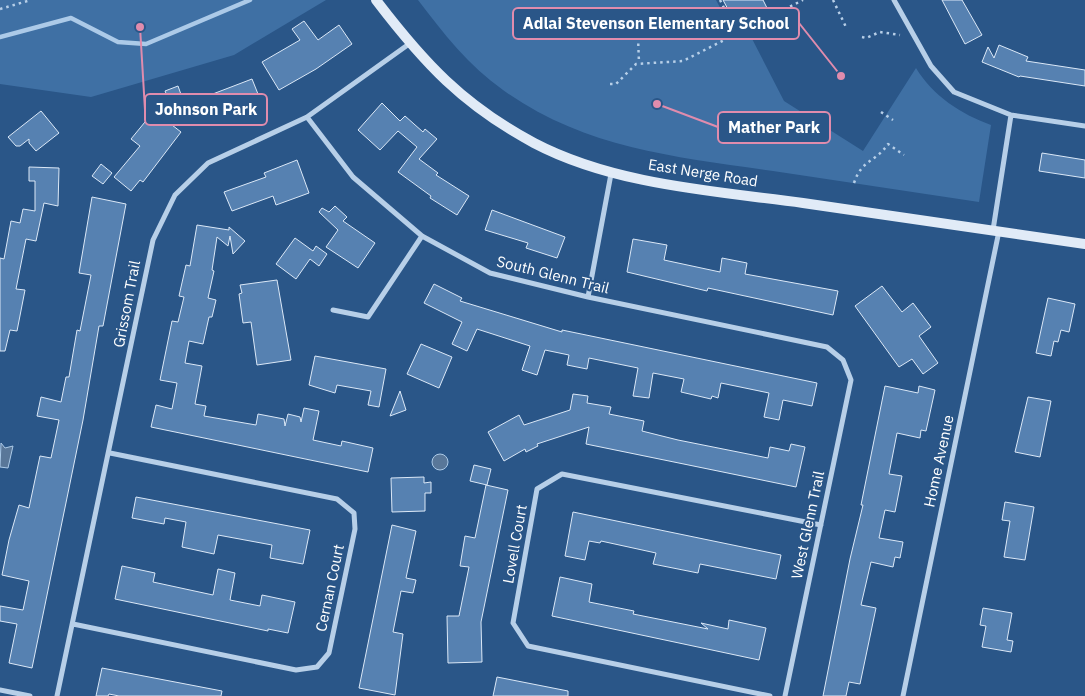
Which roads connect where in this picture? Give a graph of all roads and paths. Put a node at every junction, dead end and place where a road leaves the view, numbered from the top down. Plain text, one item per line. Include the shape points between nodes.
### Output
1 (31, 0) edge
2 (376, 0) edge
3 (720, 0) edge
4 (803, 0) edge
5 (833, 0) edge
6 (894, 0) edge
7 (0, 9) edge
8 (637, 11) dead end
9 (846, 27) dead end
10 (737, 34) junction
11 (900, 36) dead end
12 (862, 37) dead end
13 (410, 44) junction
14 (639, 64) junction
15 (610, 84) dead end
16 (881, 112) dead end
17 (1010, 115) junction
18 (307, 117) junction
19 (893, 120) dead end
20 (1085, 126) edge
21 (904, 155) dead end
22 (611, 174) junction
23 (854, 183) dead end
24 (996, 231) junction
25 (422, 236) junction
26 (1085, 244) edge
27 (588, 297) junction
28 (333, 310) dead end
29 (843, 360) joint
30 (110, 452) junction
31 (821, 525) junction
32 (73, 624) junction
33 (0, 690) edge
34 (30, 696) edge
35 (57, 696) edge
36 (770, 696) edge
37 (786, 696) edge
38 (903, 696) edge

1 - 7 path
2 - 13 main road, East Nerge Road
3 - 10 path
4 - 10 path
5 - 9 path
6 - 17 street via 931,66 954,92
8 - 14 path
10 - 14 path via 683,61
11 - 12 path via 880,32
13 - 18 street, Grissom Trail
13 - 22 main road, East Nerge Road via 439,76 473,105 535,143
14 - 15 path via 616,84
16 - 19 path
17 - 20 street
17 - 24 street, Home Avenue
18 - 25 street, South Glenn Trail via 353,177
18 - 30 street, Grissom Trail via 208,163 175,195 153,240
21 - 23 path via 888,144 882,153 864,164
22 - 24 main road, East Nerge Road
22 - 27 street
24 - 26 main road, East Nerge Road
24 - 38 street, Home Avenue
25 - 27 street, South Glenn Trail via 490,273
25 - 28 street via 368,317
27 - 29 street, South Glenn Trail via 827,347
29 - 31 street, West Glenn Trail via 851,380
30 - 32 street, Grissom Trail
30 - 32 street, Cernan Court via 337,500 354,513 355,529 329,653 317,667 296,670
31 - 36 street, Lovell Court via 562,474 537,489 513,622 528,646
31 - 37 street, West Glenn Trail
32 - 35 street, Grissom Trail
33 - 34 street

